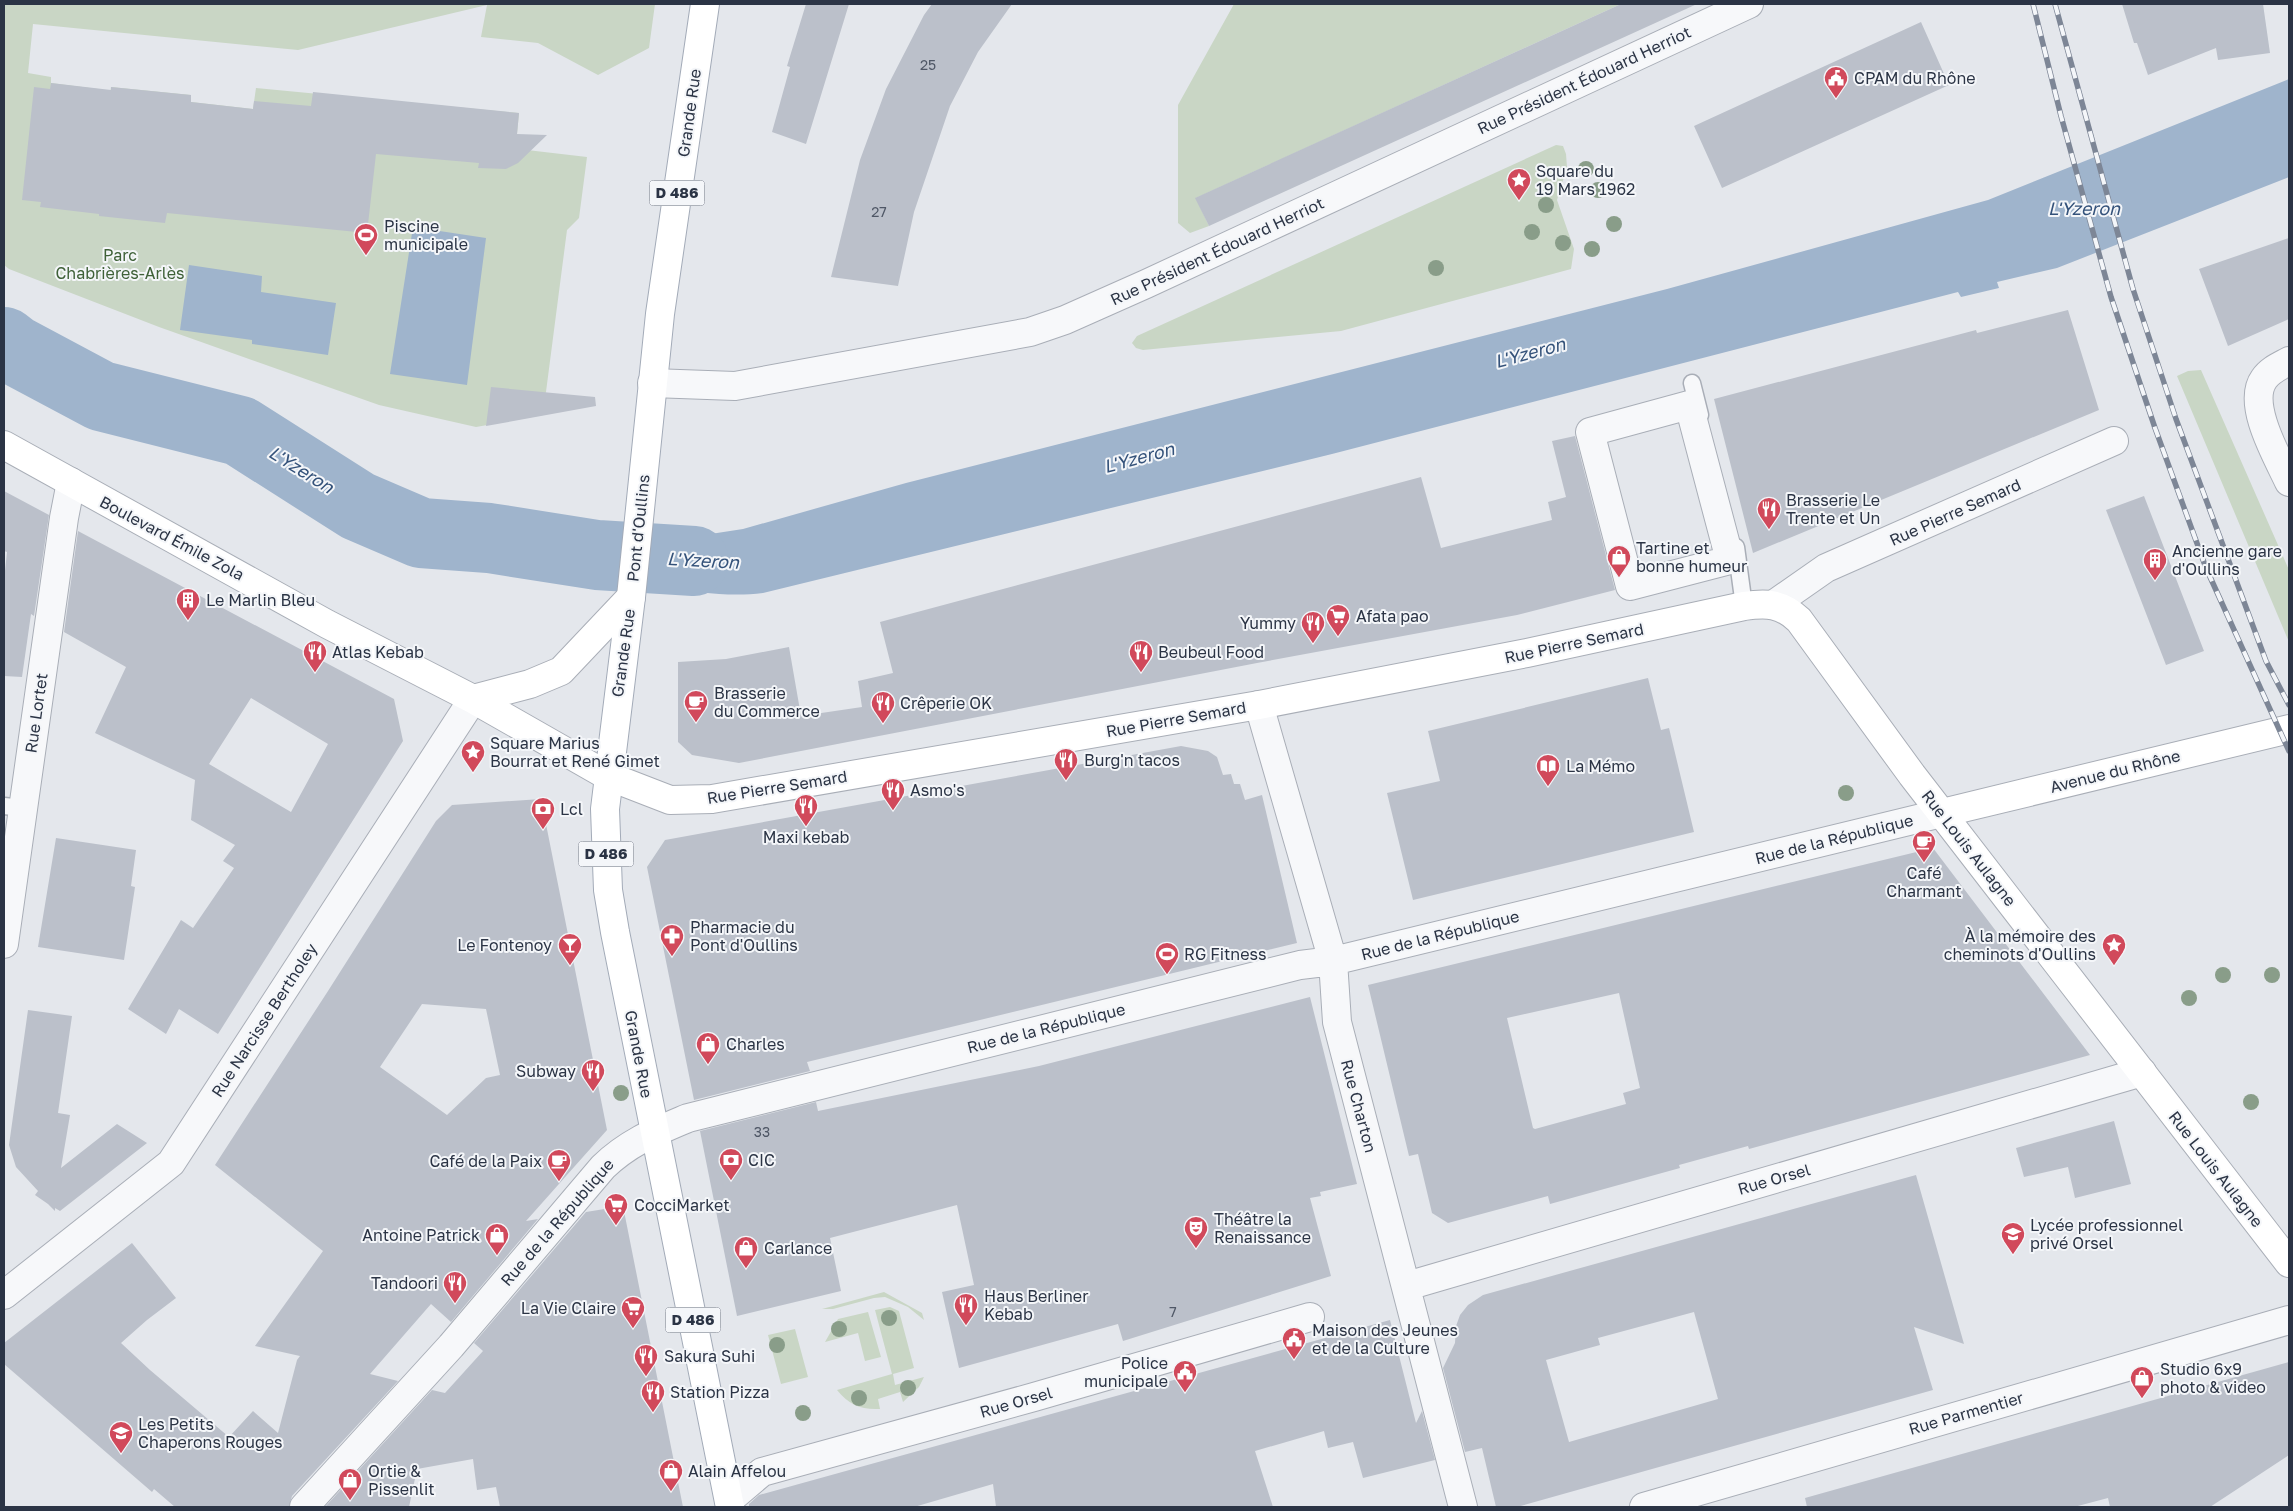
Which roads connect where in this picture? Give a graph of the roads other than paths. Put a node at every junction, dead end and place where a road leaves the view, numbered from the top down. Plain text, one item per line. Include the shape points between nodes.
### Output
1 (705, 4) edge
2 (1749, 4) edge
3 (2289, 361) edge
4 (652, 382) junction
5 (1692, 383) dead end
6 (2114, 441) dead end
7 (4, 445) edge
8 (644, 460) joint
9 (71, 482) junction
10 (2289, 482) edge
11 (1630, 586) joint
12 (631, 597) junction
13 (1774, 605) junction
14 (1744, 606) junction
15 (473, 699) junction
16 (1259, 705) junction
17 (2289, 729) edge
18 (608, 776) junction
19 (13, 807) edge
20 (1942, 813) junction
21 (5, 933) edge
22 (1333, 961) junction
23 (2142, 1072) junction
24 (654, 1132) junction
25 (2289, 1263) edge
26 (1407, 1286) junction
27 (4, 1296) edge
28 (1310, 1317) dead end
29 (2289, 1320) edge
30 (729, 1504) edge
31 (304, 1507) edge
32 (1463, 1507) edge
33 (1644, 1507) edge

1 - 4 main road, Grande Rue / D 486
2 - 4 street, Rue Président Édouard Herriot via 1156,280 1030,332 735,386
3 - 10 street via 2263,380 2258,399 2261,420
4 - 8 main road, Grande Rue / D 486
5 - 14 lane via 1739,558
6 - 13 street, Rue Pierre Semard via 1826,568
7 - 9 main road, Boulevard Émile Zola
8 - 12 main road, Pont d'Oullins / D 486
9 - 15 main road, Boulevard Émile Zola via 327,624
9 - 19 street, Rue Lortet
11 - 11 street via 1730,560 1689,405 1590,432
12 - 15 main road via 561,671 530,684
12 - 18 main road, Grande Rue / D 486
13 - 14 main road
13 - 20 main road, Rue Louis Aulagne via 1787,609 1799,620
14 - 16 main road, Rue Pierre Semard via 1528,653
15 - 18 main road, Boulevard Émile Zola
15 - 27 street, Rue Narcisse Bertholey via 171,1163
16 - 18 main road, Rue Pierre Semard via 712,799 670,800
16 - 22 street, Rue Charton
17 - 20 main road, Avenue du Rhône
18 - 24 main road, Grande Rue / D 486 via 605,810 608,890
19 - 21 street, Rue Lortet
20 - 22 street, Rue de la République
20 - 23 main road, Rue Louis Aulagne
22 - 24 street, Rue de la République via 1300,965 688,1118
22 - 26 street, Rue Charton via 1337,1022
23 - 25 main road, Rue Louis Aulagne
23 - 26 street, Rue Orsel
24 - 30 main road, Grande Rue / D 486
24 - 31 street, Rue de la République via 620,1151 603,1167 451,1346
26 - 32 street, Rue Charton
28 - 30 street, Rue Orsel via 762,1472
29 - 33 street, Rue Parmentier

